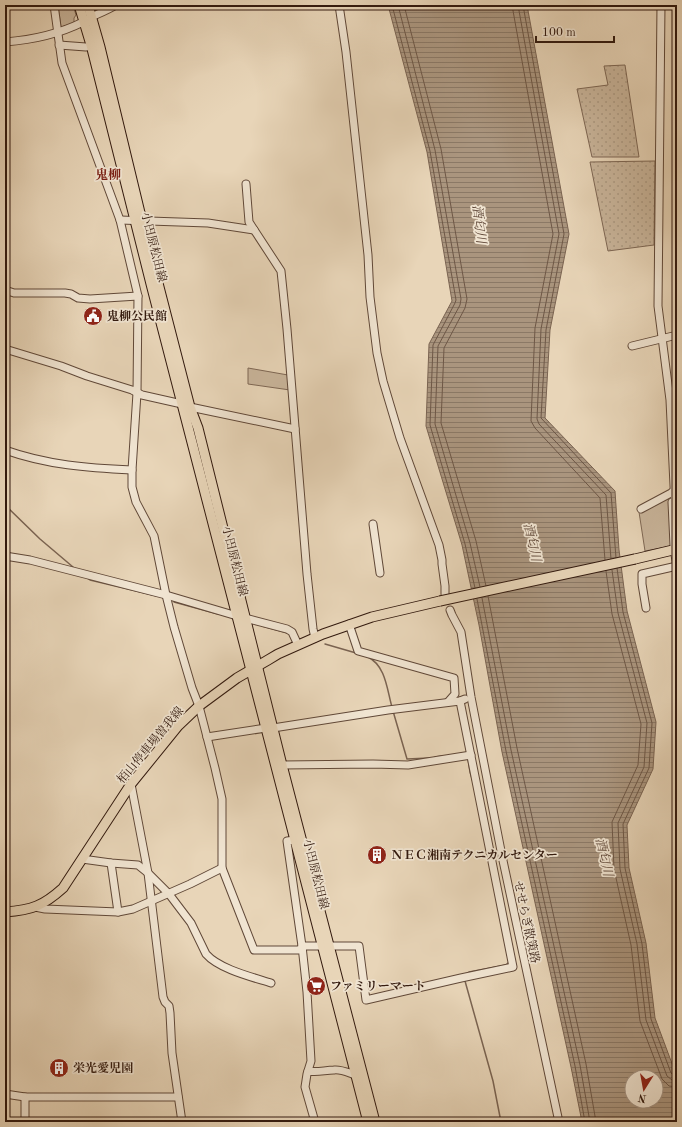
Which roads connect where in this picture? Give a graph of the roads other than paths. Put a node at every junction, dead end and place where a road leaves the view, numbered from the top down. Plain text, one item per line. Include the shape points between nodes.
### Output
1 (54, 5) edge
2 (79, 5) edge
3 (88, 5) edge
4 (116, 5) edge
5 (339, 5) edge
6 (661, 5) edge
7 (87, 20) junction
8 (58, 32) junction
9 (5, 42) edge
10 (59, 45) junction
11 (86, 47) dead end
12 (246, 184) dead end
13 (120, 220) junction
14 (139, 221) junction
15 (254, 230) junction
16 (5, 290) edge
17 (138, 296) junction
18 (677, 335) edge
19 (663, 339) junction
20 (632, 346) dead end
21 (5, 349) edge
22 (137, 393) junction
23 (186, 405) junction
24 (674, 422) edge
25 (295, 429) junction
26 (5, 450) edge
27 (132, 470) junction
28 (674, 491) edge
29 (675, 508) edge
30 (641, 509) dead end
31 (373, 524) dead end
32 (675, 545) edge
33 (5, 556) edge
34 (677, 566) edge
35 (380, 573) dead end
36 (677, 576) edge
37 (166, 595) junction
38 (442, 598) junction
39 (646, 608) dead end
40 (450, 610) dead end
41 (241, 617) junction
42 (348, 624) junction
43 (315, 638) junction
44 (299, 644) junction
45 (254, 669) junction
46 (471, 697) junction
47 (460, 700) junction
48 (448, 702) junction
49 (199, 706) junction
50 (270, 728) junction
51 (207, 737) junction
52 (471, 755) junction
53 (282, 765) junction
54 (131, 784) junction
55 (295, 840) junction
56 (82, 858) junction
57 (111, 863) junction
58 (222, 868) junction
59 (148, 873) junction
60 (169, 894) junction
61 (151, 901) junction
62 (35, 908) junction
63 (5, 912) edge
64 (118, 912) junction
65 (326, 946) junction
66 (302, 948) junction
67 (271, 983) dead end
68 (308, 1071) junction
69 (356, 1075) junction
70 (5, 1094) edge
71 (25, 1097) junction
72 (178, 1097) junction
73 (25, 1122) edge
74 (182, 1122) edge
75 (315, 1122) edge
76 (368, 1122) edge
77 (375, 1122) edge
78 (558, 1122) edge

1 - 8 street
2 - 7 main road, 小田原松田線
3 - 7 main road, 小田原松田線
4 - 7 street
5 - 38 street via 377,353 400,438 439,545 445,586
6 - 19 street via 658,306
7 - 8 street
7 - 14 main road, 小田原松田線 via 100,47
8 - 9 street via 22,41
8 - 10 street
10 - 11 street
10 - 13 street via 65,72
12 - 15 street via 249,222
13 - 14 street
13 - 17 street
14 - 15 street via 208,223
14 - 23 main road, 小田原松田線
15 - 25 street via 281,271
16 - 17 street via 14,293 65,293 90,299
17 - 22 street
18 - 19 street
19 - 20 street
19 - 24 street
21 - 22 street
22 - 23 street
22 - 27 street
23 - 25 street
23 - 41 main road, 小田原松田線
24 - 28 street
25 - 43 street
26 - 27 street via 47,462
27 - 37 street via 132,487 136,502 154,536
28 - 29 street
28 - 30 street
29 - 32 street
31 - 35 street
32 - 34 street
32 - 38 main road, 栢山停車場曽我線, bridge via 635,559
33 - 37 street
34 - 36 street
34 - 39 street via 642,574
37 - 41 street
37 - 49 street
38 - 42 main road, 栢山停車場曽我線
40 - 46 street, せせらぎ散策路 via 461,632
41 - 44 street via 288,629
41 - 45 main road, 小田原松田線
42 - 43 main road, 栢山停車場曽我線
42 - 48 street via 358,651 454,678 455,694
43 - 44 main road, 栢山停車場曽我線
44 - 45 main road, 栢山停車場曽我線
45 - 49 main road, 栢山停車場曽我線 via 237,678
45 - 50 main road, 小田原松田線
46 - 47 street
46 - 78 street, せせらぎ散策路
47 - 48 street
47 - 52 street via 464,734
48 - 50 street
49 - 51 street
49 - 54 main road, 栢山停車場曽我線 via 178,726
50 - 51 street
50 - 53 main road, 小田原松田線
50 - 55 main road, 小田原松田線
51 - 58 street via 222,799
52 - 53 street via 431,758 408,765
52 - 65 street via 513,968 366,1000 359,946
53 - 65 main road, 小田原松田線
54 - 56 main road, 栢山停車場曽我線
54 - 59 street
55 - 65 main road, 小田原松田線
55 - 66 street via 287,841
56 - 57 street
56 - 62 main road, 栢山停車場曽我線 via 63,888
57 - 59 street via 138,865
57 - 64 street
58 - 60 street
58 - 66 street via 254,950
59 - 60 street
59 - 61 street
60 - 61 street
60 - 67 street via 191,923 208,957 218,965
61 - 64 street
61 - 72 street via 163,997 170,1013
62 - 63 main road, 栢山停車場曽我線
62 - 64 street
65 - 66 street
65 - 69 main road, 小田原松田線
65 - 77 main road, 小田原松田線
66 - 68 street via 311,1061
68 - 69 street via 315,1073 339,1070
68 - 75 street via 305,1087
69 - 76 main road, 小田原松田線
70 - 71 street
71 - 72 street
71 - 73 street
72 - 74 street

